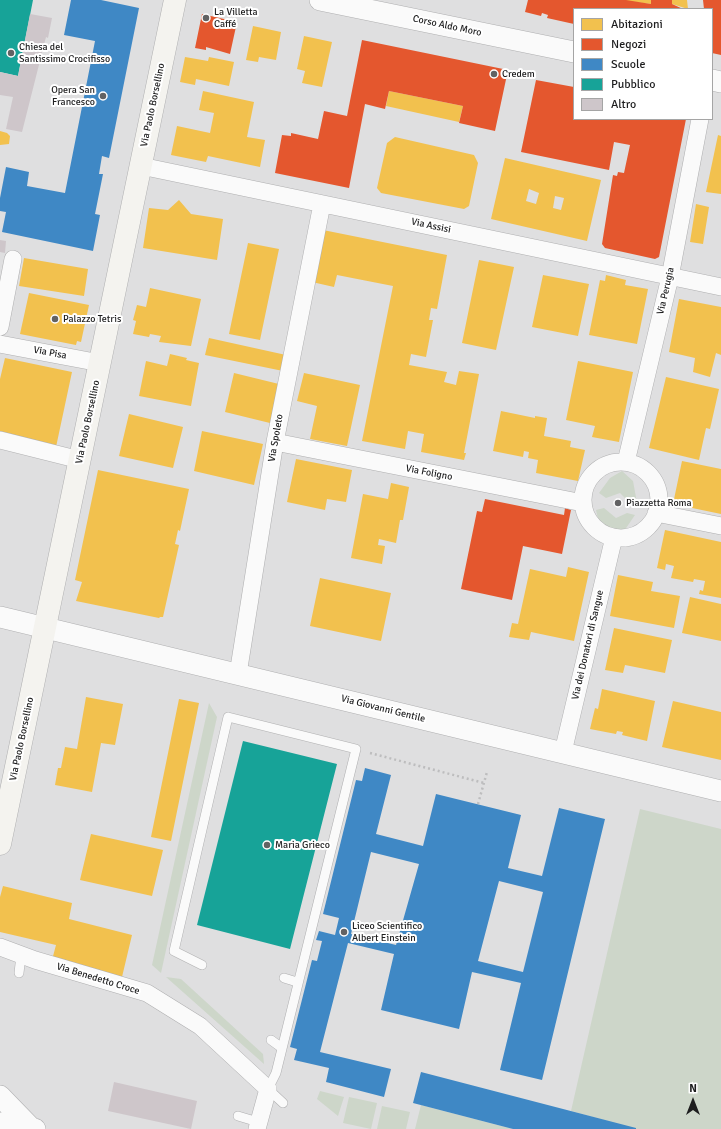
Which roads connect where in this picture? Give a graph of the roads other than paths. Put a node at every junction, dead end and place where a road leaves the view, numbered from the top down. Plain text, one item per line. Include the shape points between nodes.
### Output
1 (175, 0) edge
2 (320, 0) edge
3 (573, 52) edge
4 (700, 120) edge
5 (141, 166) junction
6 (322, 204) junction
7 (12, 259) dead end
8 (670, 276) junction
9 (721, 287) edge
10 (0, 327) edge
11 (0, 344) edge
12 (100, 362) junction
13 (0, 440) edge
14 (275, 442) junction
15 (80, 460) junction
16 (626, 462) junction
17 (583, 503) junction
18 (656, 513) junction
19 (721, 526) edge
20 (614, 537) junction
21 (0, 616) edge
22 (45, 627) junction
23 (238, 674) junction
24 (563, 752) junction
25 (7, 774) edge
26 (721, 791) edge
27 (0, 844) edge
28 (0, 947) edge
29 (22, 955) junction
30 (202, 965) dead end
31 (19, 973) dead end
32 (284, 978) dead end
33 (298, 982) junction
34 (271, 1040) dead end
35 (282, 1048) junction
36 (268, 1090) junction
37 (0, 1096) edge
38 (283, 1103) dead end
39 (238, 1116) dead end
40 (0, 1124) edge
41 (258, 1126) edge
42 (33, 1129) edge

1 - 5 main road, Via Paolo Borsellino
2 - 3 street, Corso Aldo Moro
4 - 8 street, Via Perugia
5 - 6 street, Via Assisi
5 - 12 main road, Via Paolo Borsellino
6 - 8 street, Via Assisi
6 - 14 street, Via Spoleto
7 - 10 street
8 - 9 street, Via Assisi
8 - 16 street, Via Perugia
11 - 12 street, Via Pisa
12 - 15 main road, Via Paolo Borsellino
13 - 15 street
14 - 17 street, Via Foligno
14 - 23 street, Via Spoleto
15 - 22 main road, Via Paolo Borsellino
16 - 17 street via 610,464 595,472 587,481
16 - 18 street via 642,469 653,481 658,491
17 - 20 street via 586,515 593,526 602,533
18 - 19 street
18 - 20 street via 649,524 639,532 627,537
20 - 24 street, Via dei Donatori di Sangue
21 - 22 street, Via Giovanni Gentile
22 - 23 street, Via Giovanni Gentile
22 - 25 main road, Via Paolo Borsellino
23 - 24 street, Via Giovanni Gentile
24 - 26 street, Via Giovanni Gentile
25 - 27 main road, Via Paolo Borsellino
28 - 29 street, Via Benedetto Croce
29 - 31 lane
29 - 36 street, Via Benedetto Croce via 147,993 200,1026
30 - 33 lane via 174,951 228,717 356,749
32 - 33 lane
33 - 35 lane
34 - 35 lane
35 - 36 lane via 276,1073
36 - 38 lane
36 - 41 street
37 - 42 street
39 - 41 lane
40 - 42 street

